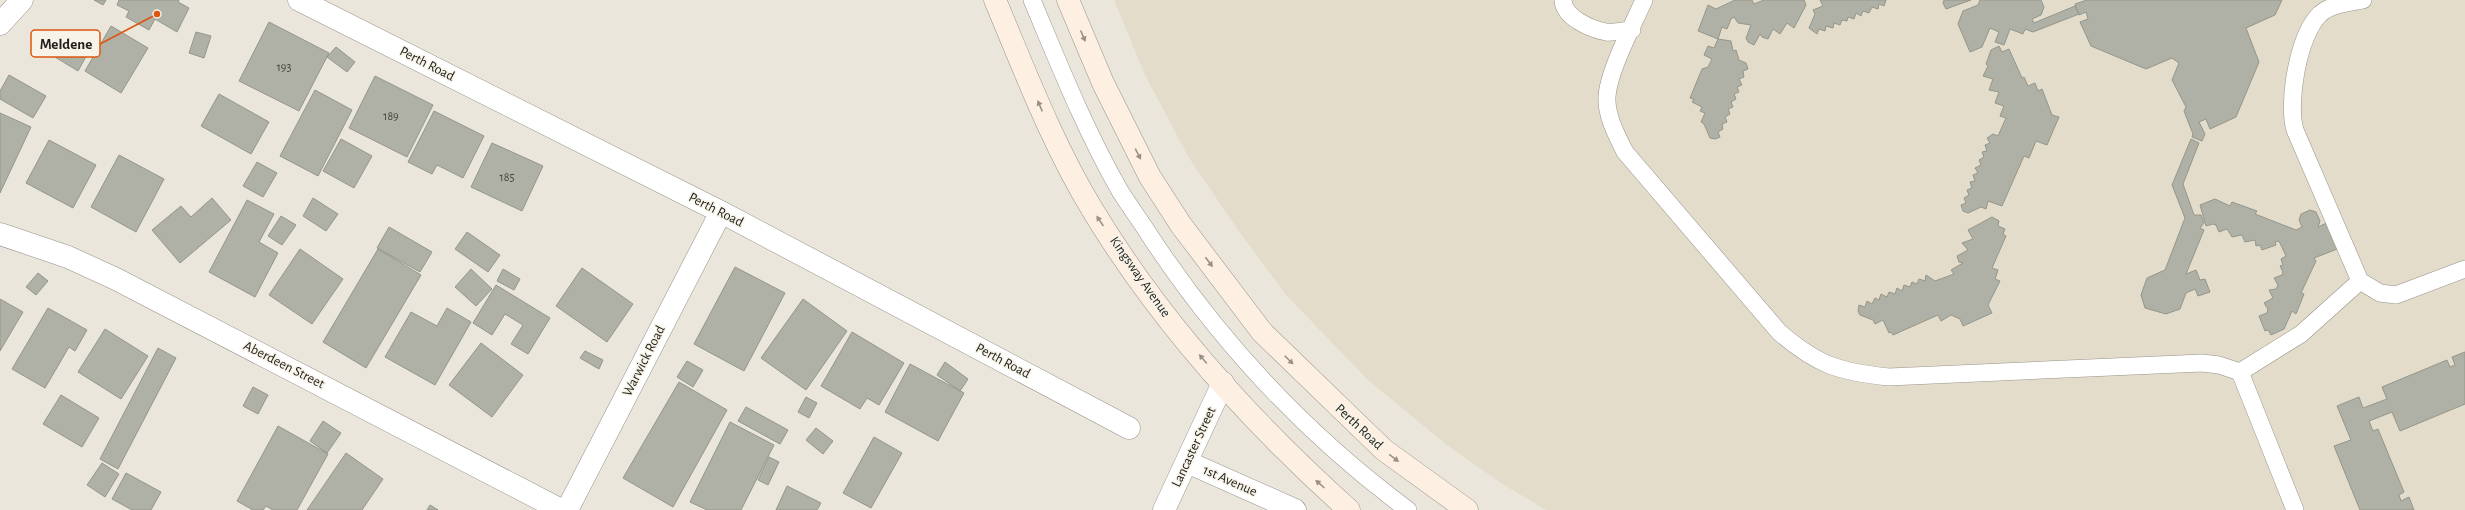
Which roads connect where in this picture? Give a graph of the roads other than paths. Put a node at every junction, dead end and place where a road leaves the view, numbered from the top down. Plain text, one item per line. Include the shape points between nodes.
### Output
1 (22, 0) edge
2 (299, 0) edge
3 (995, 0) edge
4 (1032, 0) edge
5 (1068, 0) edge
6 (1563, 0) edge
7 (1644, 0) edge
8 (2363, 0) edge
9 (0, 24) edge
10 (1632, 30) junction
11 (721, 212) junction
12 (0, 234) edge
13 (2465, 269) edge
14 (2360, 281) junction
15 (2240, 372) junction
16 (1223, 383) junction
17 (1129, 428) dead end
18 (1187, 462) junction
19 (561, 510) edge
20 (568, 510) edge
21 (1164, 510) edge
22 (1295, 510) edge
23 (1349, 510) edge
24 (1408, 510) edge
25 (1466, 510) edge
26 (2295, 510) edge

1 - 9 street
2 - 11 street, Perth Road
16 -> 3 main road, Kingsway Avenue via 1141,281 1092,209 1049,128
4 - 24 lane via 1067,83 1120,191 1175,273 1219,329 1299,418 1372,483
5 -> 25 main road, Perth Road via 1103,83 1150,177 1181,225 1262,332 1384,450
6 - 10 lane via 1572,16 1589,26 1608,32
7 - 10 lane
8 - 14 lane via 2334,6 2321,13 2311,25 2291,102 2291,118 2295,130
10 - 15 lane via 1612,75 1606,98 1613,128 1625,152 1779,332 1800,350 1829,367 1857,374 1889,377 2202,363
11 - 17 street, Perth Road
11 - 20 street, Warwick Road
12 - 19 street, Aberdeen Street via 68,257 116,279
13 - 14 lane via 2396,295 2380,293
14 - 15 lane via 2301,334
15 - 26 lane
16 - 18 street, Lancaster Street
23 -> 16 main road, Kingsway Avenue via 1234,398
18 - 21 street, Lancaster Street
18 - 22 street, 1st Avenue

